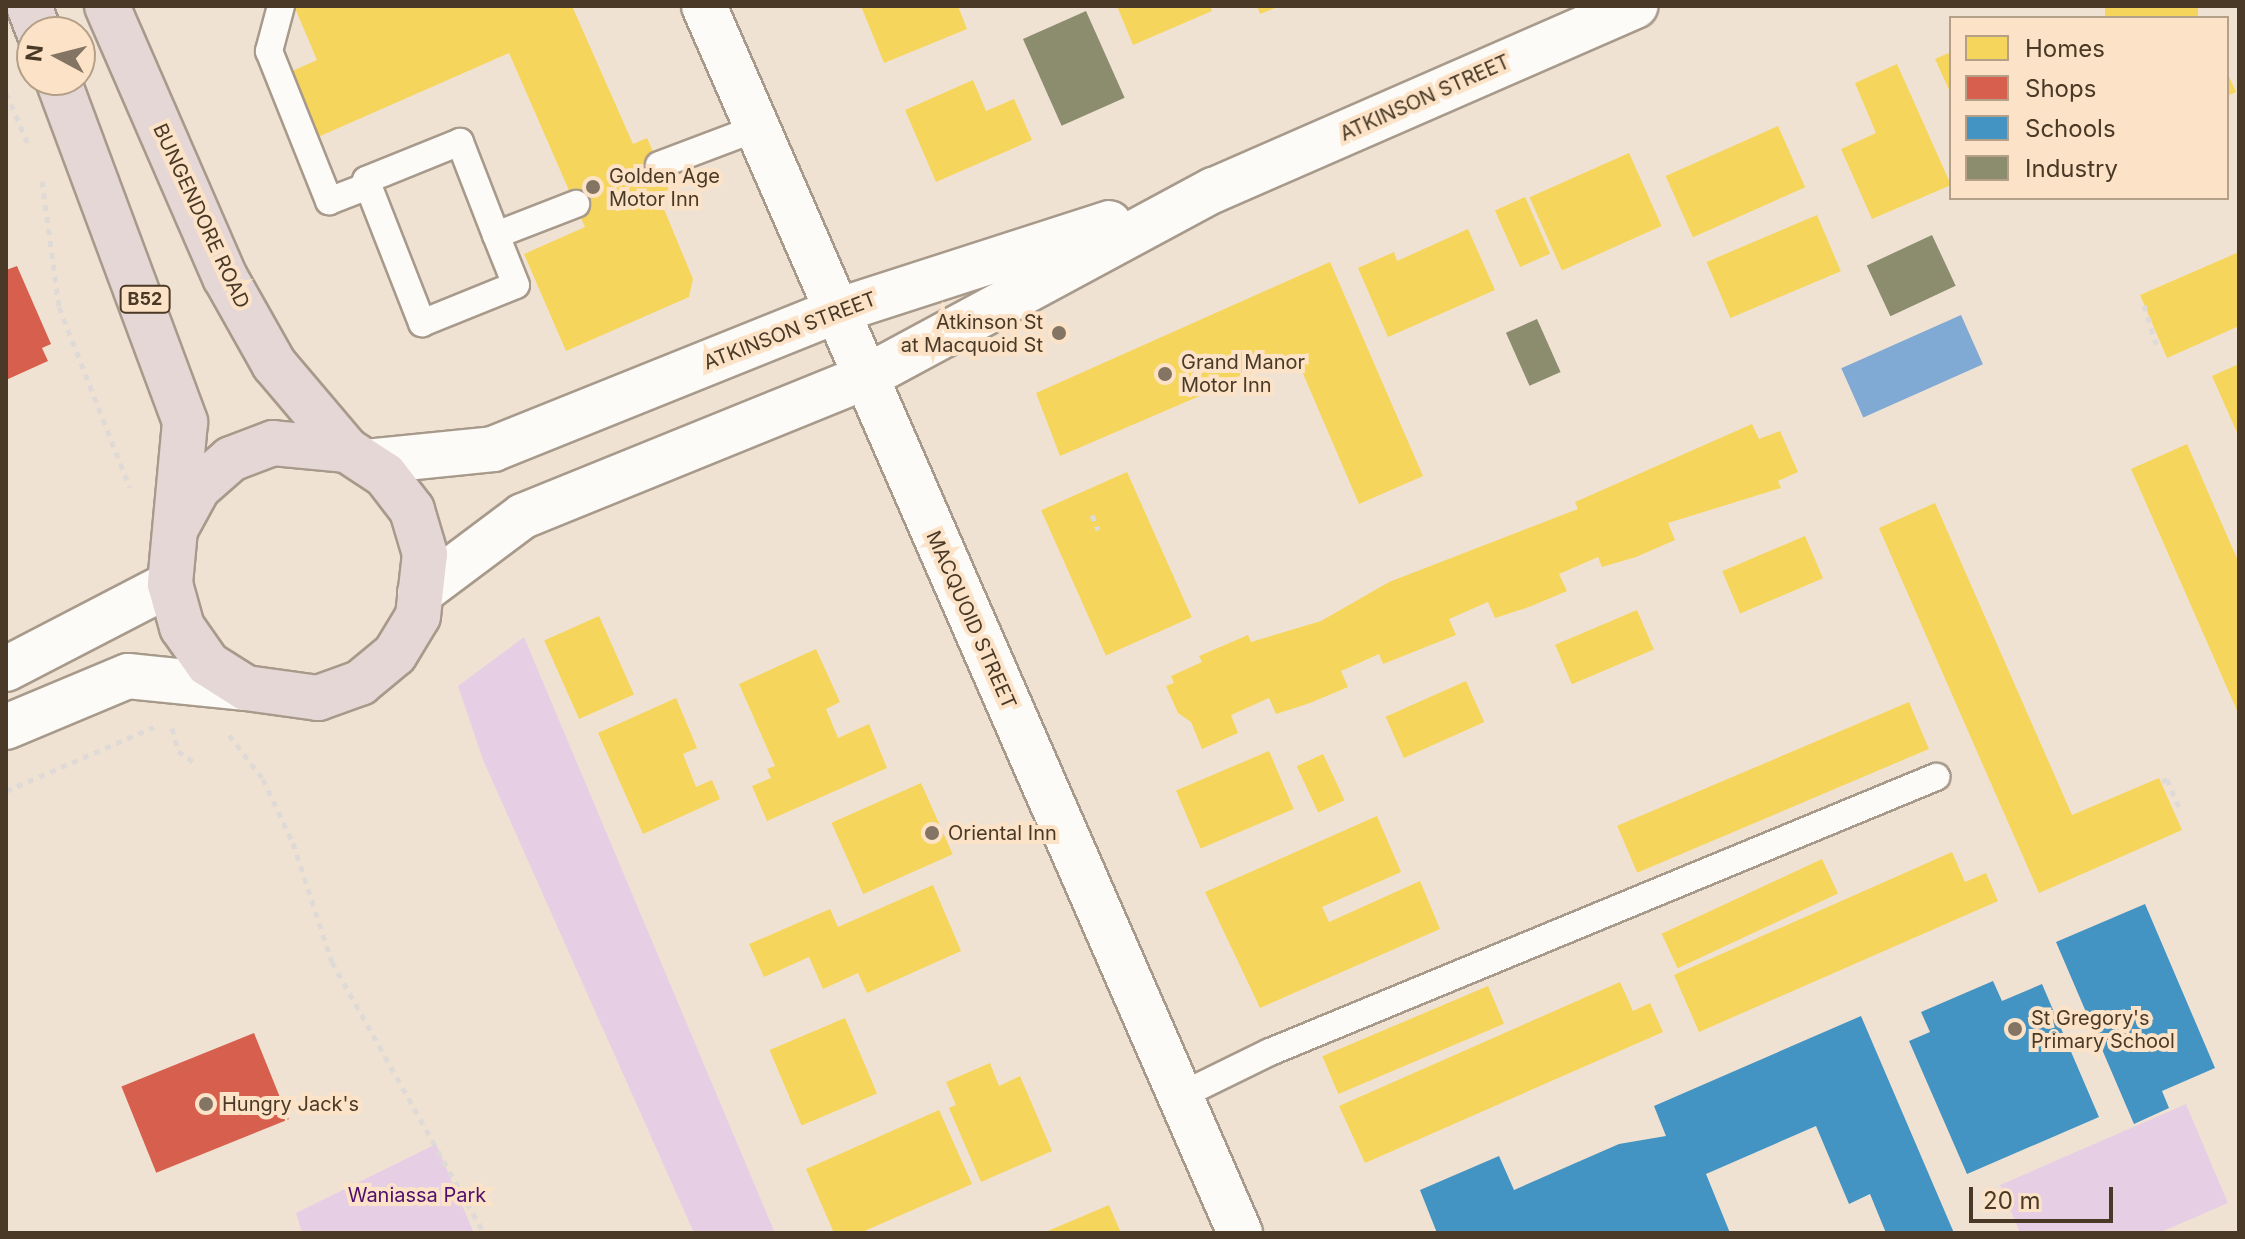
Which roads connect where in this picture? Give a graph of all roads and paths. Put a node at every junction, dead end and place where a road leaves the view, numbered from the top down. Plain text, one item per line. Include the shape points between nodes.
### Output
1 (107, 6) edge
2 (281, 6) edge
3 (704, 6) edge
4 (1636, 6) edge
5 (6, 93) edge
6 (64, 96) edge
7 (757, 128) junction
8 (36, 161) dead end
9 (659, 165) dead end
10 (42, 174) dead end
11 (368, 186) junction
12 (1214, 190) junction
13 (576, 204) dead end
14 (496, 235) junction
15 (2144, 305) dead end
16 (837, 311) junction
17 (2156, 344) dead end
18 (866, 377) junction
19 (357, 456) junction
20 (133, 497) dead end
21 (1092, 515) dead end
22 (176, 528) junction
23 (1098, 530) dead end
24 (170, 584) junction
25 (420, 593) junction
26 (6, 669) edge
27 (246, 688) junction
28 (182, 724) dead end
29 (6, 727) edge
30 (222, 732) dead end
31 (1936, 777) dead end
32 (2162, 782) dead end
33 (6, 791) edge
34 (2181, 812) dead end
35 (1180, 1096) junction
36 (484, 1233) edge
37 (1240, 1233) edge

1 - 19 highway, BUNGENDORE ROAD / B52 via 225,277 274,364
2 - 11 lane via 269,51 329,201
3 - 7 street, MACQUOID STREET
4 - 12 street, ATKINSON STREET
5 - 8 path
6 - 22 highway, B52 via 150,313 185,422
7 - 9 lane
7 - 16 street, MACQUOID STREET
10 - 20 path via 59,307
11 - 14 lane via 366,180 460,142
11 - 14 lane via 422,323 516,285
12 - 16 street, ATKINSON STREET
12 - 18 street, ATKINSON STREET
13 - 14 lane
15 - 17 path
16 - 18 street, MACQUOID STREET
16 - 19 street, ATKINSON STREET via 493,449
18 - 25 street, ATKINSON STREET via 523,516
18 - 35 street, MACQUOID STREET
19 - 22 highway, B52 via 273,443 231,459 198,488
19 - 25 highway, B52 via 412,510 425,554
21 - 23 path
22 - 24 highway, B52
24 - 26 street
24 - 27 highway, B52 via 182,627 208,664
25 - 27 highway, B52 via 418,616 395,654 360,683 318,698
27 - 29 street via 128,676
28 - 33 path via 125,736
30 - 36 path via 263,779 332,962
31 - 35 lane
32 - 34 path via 2167,779
35 - 37 street, MACQUOID STREET

